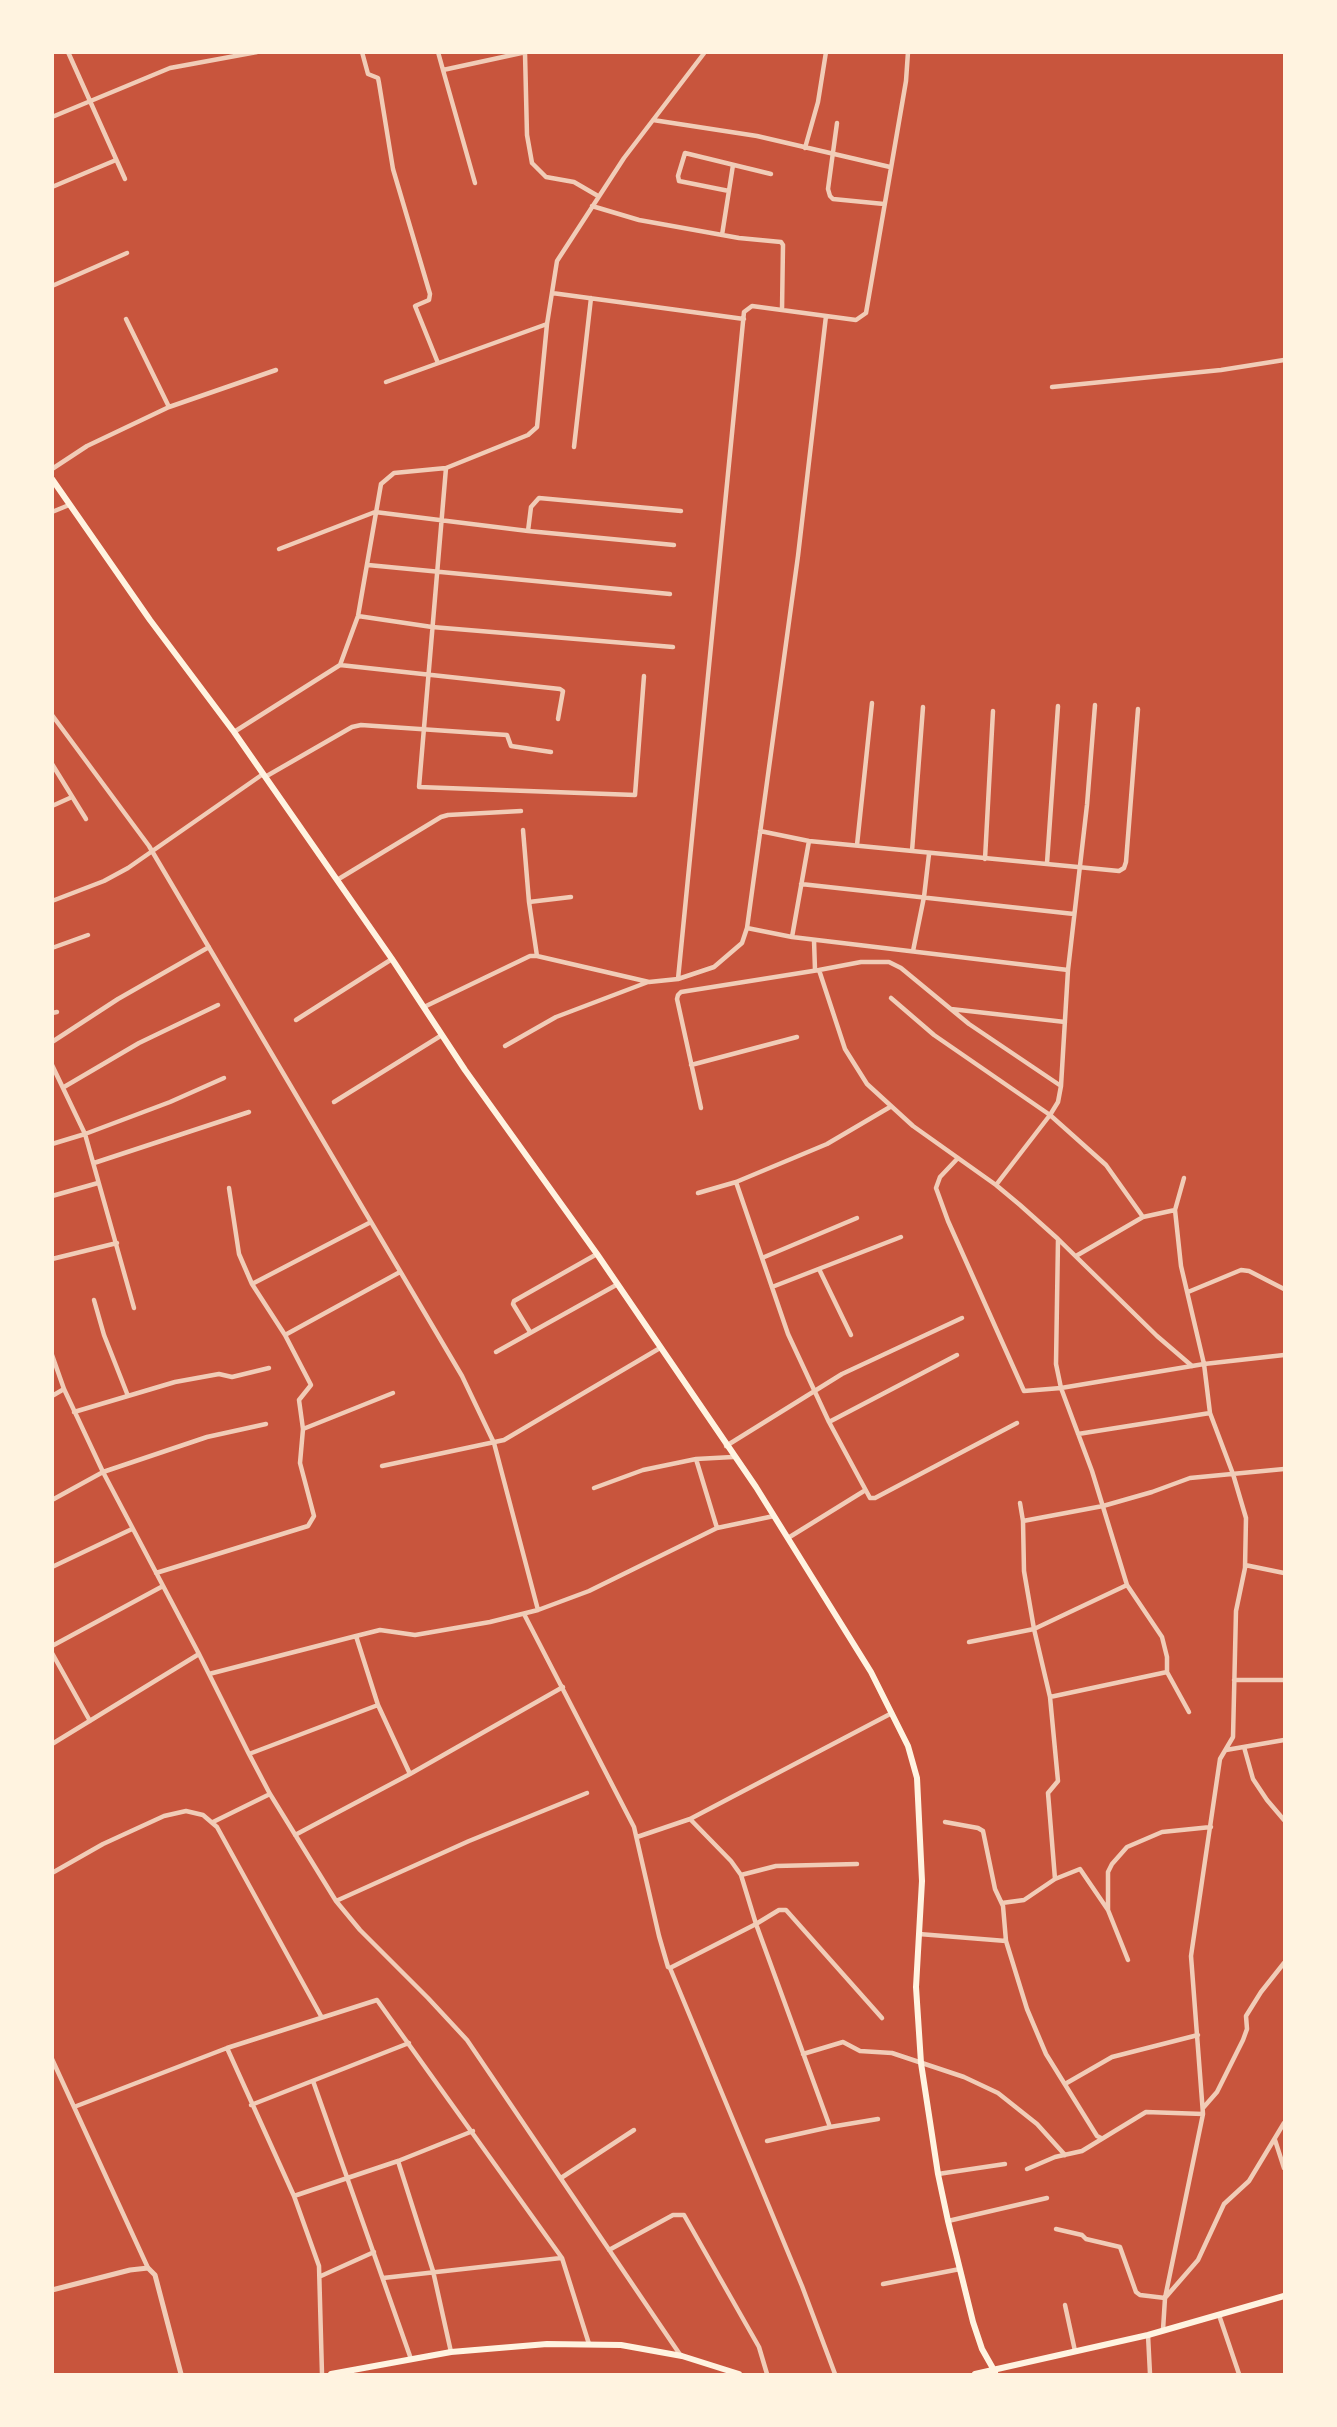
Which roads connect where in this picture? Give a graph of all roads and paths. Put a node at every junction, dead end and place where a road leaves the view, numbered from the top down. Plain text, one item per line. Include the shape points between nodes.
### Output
1 (68, 52) edge
2 (257, 52) edge
3 (362, 52) edge
4 (438, 52) edge
5 (705, 52) edge
6 (826, 52) edge
7 (908, 52) edge
8 (525, 53) edge
9 (443, 70) junction
10 (90, 101) junction
11 (52, 117) edge
12 (653, 120) junction
13 (837, 123) dead end
14 (805, 148) junction
15 (833, 155) junction
16 (116, 160) junction
17 (733, 165) junction
18 (890, 167) junction
19 (771, 173) dead end
20 (125, 178) dead end
21 (475, 183) dead end
22 (52, 187) edge
23 (729, 191) junction
24 (598, 197) junction
25 (884, 204) junction
26 (592, 206) junction
27 (722, 235) junction
28 (127, 253) dead end
29 (52, 286) edge
30 (552, 293) junction
31 (591, 298) junction
32 (782, 310) junction
33 (826, 316) junction
34 (126, 319) dead end
35 (744, 319) junction
36 (547, 324) junction
37 (1284, 360) edge
38 (438, 363) junction
39 (276, 370) dead end
40 (386, 382) dead end
41 (1052, 387) dead end
42 (169, 407) junction
43 (574, 447) dead end
44 (446, 468) junction
45 (52, 469) edge
46 (52, 479) edge
47 (70, 504) junction
48 (681, 511) dead end
49 (52, 512) edge
50 (375, 512) junction
51 (441, 520) junction
52 (528, 531) junction
53 (674, 545) dead end
54 (279, 549) dead end
55 (368, 565) junction
56 (436, 572) junction
57 (670, 594) dead end
58 (358, 616) junction
59 (432, 627) junction
60 (673, 647) dead end
61 (340, 665) junction
62 (428, 676) junction
63 (644, 676) dead end
64 (872, 702) dead end
65 (1095, 705) dead end
66 (1058, 706) dead end
67 (923, 707) dead end
68 (1138, 709) dead end
69 (993, 711) dead end
70 (52, 715) edge
71 (558, 719) dead end
72 (423, 729) junction
73 (234, 732) junction
74 (551, 752) dead end
75 (52, 764) edge
76 (264, 775) junction
77 (72, 797) junction
78 (52, 806) edge
79 (521, 811) dead end
80 (86, 820) dead end
81 (523, 830) dead end
82 (760, 831) junction
83 (809, 841) junction
84 (857, 845) junction
85 (152, 850) junction
86 (912, 851) junction
87 (929, 854) junction
88 (985, 859) junction
89 (1047, 863) junction
90 (1080, 867) junction
91 (337, 880) junction
92 (801, 884) junction
93 (571, 897) dead end
94 (924, 897) junction
95 (52, 901) edge
96 (529, 902) junction
97 (1074, 914) junction
98 (747, 928) junction
99 (88, 935) dead end
100 (792, 937) junction
101 (814, 939) junction
102 (209, 947) junction
103 (52, 948) edge
104 (913, 951) junction
105 (537, 956) junction
106 (392, 959) junction
107 (817, 970) junction
108 (1068, 970) junction
109 (678, 979) junction
110 (649, 982) junction
111 (891, 998) dead end
112 (218, 1005) dead end
113 (424, 1007) junction
114 (949, 1009) junction
115 (296, 1020) dead end
116 (1065, 1022) junction
117 (442, 1035) junction
118 (797, 1037) dead end
119 (52, 1042) edge
120 (505, 1046) dead end
121 (691, 1065) junction
122 (53, 1066) edge
123 (224, 1078) dead end
124 (1062, 1086) junction
125 (64, 1087) junction
126 (334, 1102) dead end
127 (890, 1107) junction
128 (701, 1108) dead end
129 (249, 1112) dead end
130 (1050, 1115) junction
131 (85, 1134) junction
132 (52, 1144) edge
133 (958, 1158) junction
134 (94, 1163) junction
135 (1184, 1178) dead end
136 (736, 1182) junction
137 (98, 1183) junction
138 (996, 1185) junction
139 (229, 1188) dead end
140 (698, 1193) dead end
141 (52, 1196) edge
142 (1175, 1210) junction
143 (1143, 1217) junction
144 (858, 1218) dead end
145 (372, 1222) junction
146 (901, 1237) dead end
147 (1058, 1239) junction
148 (117, 1243) junction
149 (597, 1254) junction
150 (1076, 1256) junction
151 (762, 1258) junction
152 (52, 1259) edge
153 (819, 1269) junction
154 (401, 1272) junction
155 (252, 1284) junction
156 (618, 1284) junction
157 (772, 1287) junction
158 (1284, 1289) edge
159 (1188, 1292) junction
160 (94, 1300) dead end
161 (134, 1308) dead end
162 (961, 1318) dead end
163 (530, 1332) junction
164 (285, 1335) junction
165 (851, 1335) dead end
166 (660, 1348) junction
167 (496, 1352) dead end
168 (52, 1354) edge
169 (957, 1355) dead end
170 (1284, 1355) edge
171 (1204, 1364) junction
172 (1192, 1366) junction
173 (269, 1368) dead end
174 (1061, 1388) junction
175 (814, 1389) junction
176 (64, 1390) junction
177 (393, 1393) dead end
178 (52, 1396) edge
179 (128, 1396) junction
180 (75, 1412) junction
181 (1210, 1413) junction
182 (829, 1422) junction
183 (266, 1423) dead end
184 (1017, 1423) dead end
185 (303, 1429) junction
186 (1078, 1434) junction
187 (491, 1444) junction
188 (726, 1446) junction
189 (733, 1457) junction
190 (696, 1459) junction
191 (382, 1466) dead end
192 (1284, 1469) edge
193 (103, 1472) junction
194 (1233, 1474) junction
195 (594, 1488) dead end
196 (864, 1491) junction
197 (52, 1500) edge
198 (1020, 1503) dead end
199 (1103, 1506) junction
200 (774, 1516) junction
201 (1023, 1521) junction
202 (132, 1528) junction
203 (716, 1528) junction
204 (788, 1538) junction
205 (1245, 1565) junction
206 (52, 1567) edge
207 (156, 1573) junction
208 (1284, 1573) edge
209 (163, 1586) junction
210 (1127, 1586) junction
211 (538, 1610) junction
212 (524, 1614) junction
213 (1034, 1629) junction
214 (356, 1636) junction
215 (968, 1642) dead end
216 (52, 1646) edge
217 (52, 1653) edge
218 (199, 1654) junction
219 (1167, 1672) junction
220 (209, 1674) junction
221 (1234, 1679) junction
222 (1284, 1679) edge
223 (563, 1687) junction
224 (1050, 1697) junction
225 (378, 1705) junction
226 (1189, 1712) dead end
227 (891, 1713) junction
228 (90, 1721) junction
229 (1284, 1740) edge
230 (52, 1744) edge
231 (1244, 1747) junction
232 (1225, 1750) junction
233 (249, 1754) junction
234 (411, 1774) junction
235 (587, 1793) dead end
236 (270, 1794) junction
237 (690, 1819) junction
238 (1284, 1820) edge
239 (213, 1822) junction
240 (945, 1822) dead end
241 (1211, 1827) junction
242 (295, 1835) junction
243 (638, 1837) junction
244 (857, 1864) dead end
245 (52, 1873) edge
246 (741, 1875) junction
247 (1055, 1879) junction
248 (336, 1901) junction
249 (1002, 1903) junction
250 (1108, 1910) junction
251 (756, 1924) junction
252 (919, 1934) junction
253 (1006, 1941) junction
254 (1128, 1960) dead end
255 (1284, 1963) edge
256 (672, 1967) junction
257 (321, 2016) junction
258 (882, 2018) dead end
259 (1198, 2035) junction
260 (409, 2043) junction
261 (227, 2048) junction
262 (803, 2054) junction
263 (52, 2059) edge
264 (921, 2063) junction
265 (313, 2081) junction
266 (1065, 2084) junction
267 (251, 2105) junction
268 (74, 2107) junction
269 (1203, 2108) junction
270 (1203, 2114) junction
271 (878, 2119) dead end
272 (1284, 2126) edge
273 (830, 2127) junction
274 (634, 2130) dead end
275 (473, 2131) junction
276 (1101, 2138) junction
277 (1275, 2139) junction
278 (767, 2141) dead end
279 (1065, 2155) junction
280 (398, 2161) junction
281 (1005, 2164) dead end
282 (1284, 2168) edge
283 (1027, 2169) dead end
284 (938, 2174) junction
285 (561, 2178) junction
286 (348, 2179) junction
287 (294, 2196) junction
288 (1047, 2197) dead end
289 (948, 2221) junction
290 (1056, 2229) dead end
291 (609, 2250) junction
292 (374, 2252) junction
293 (562, 2258) junction
294 (148, 2268) junction
295 (960, 2269) junction
296 (433, 2271) junction
297 (320, 2276) junction
298 (383, 2278) junction
299 (883, 2284) dead end
300 (52, 2290) edge
301 (1284, 2296) edge
302 (1165, 2298) junction
303 (1065, 2305) dead end
304 (1219, 2315) junction
305 (1163, 2330) junction
306 (1147, 2335) junction
307 (589, 2344) junction
308 (1075, 2351) junction
309 (451, 2352) junction
310 (682, 2356) junction
311 (411, 2359) junction
312 (995, 2373) edge
313 (181, 2375) edge
314 (322, 2375) edge
315 (331, 2375) edge
316 (739, 2375) edge
317 (767, 2375) edge
318 (835, 2375) edge
319 (975, 2375) edge
320 (1150, 2375) edge
321 (1239, 2375) edge

1 - 10 street
2 - 10 street via 170,68
3 - 38 street via 368,74 379,83 393,169 430,294 429,300 415,306
4 - 9 street
5 - 12 street
6 - 14 street
7 - 18 street
8 - 9 street
8 - 24 street via 532,163 545,177 574,182
9 - 21 street
10 - 11 street
10 - 16 street
12 - 14 street
12 - 24 street
13 - 15 street
14 - 15 street
15 - 18 street
15 - 25 street via 828,189 833,199
16 - 20 street
16 - 22 street
17 - 19 street
17 - 23 street
17 - 23 street via 686,152 678,176 679,181
18 - 25 street
23 - 27 street
24 - 26 street
25 - 33 street via 866,313 856,320
26 - 27 street
26 - 30 street via 557,261
27 - 32 street via 781,242
28 - 29 street
30 - 31 street
30 - 36 street
31 - 35 street
31 - 43 street
32 - 33 street
32 - 35 street via 752,306
33 - 82 street
34 - 42 street
35 - 109 street
36 - 38 street
36 - 44 street via 537,427 528,435
37 - 41 street
38 - 40 street
39 - 42 street
42 - 45 street via 87,446
44 - 50 street via 394,473 381,484
44 - 51 street
46 - 47 main road
47 - 49 street
47 - 73 main road
48 - 52 street via 539,498 531,507
50 - 51 street
50 - 54 street
50 - 55 street
51 - 52 street
51 - 56 street
52 - 53 street
55 - 56 street
55 - 58 street
56 - 57 street
56 - 59 street
58 - 59 street
58 - 61 street
59 - 60 street
59 - 62 street
61 - 62 street
61 - 73 street
62 - 71 street via 560,689
62 - 72 street
63 - 72 street via 633,796 421,788
64 - 84 street
65 - 90 street
66 - 89 street
67 - 86 street
68 - 90 street via 1124,869
69 - 88 street
70 - 85 street
72 - 74 street via 507,735 511,746
72 - 76 street via 371,724 352,727
73 - 76 main road
75 - 77 street
76 - 85 street
76 - 91 main road
77 - 78 street
77 - 80 street
79 - 91 street via 441,817
81 - 96 street
82 - 83 street
82 - 98 street
83 - 84 street
83 - 92 street
84 - 86 street
85 - 95 street via 104,881
85 - 102 street
86 - 87 street
87 - 88 street
87 - 94 street
88 - 89 street
89 - 90 street
90 - 97 street
91 - 106 main road
92 - 94 street
92 - 100 street
93 - 96 street
94 - 97 street
94 - 104 street
96 - 105 street
97 - 108 street
98 - 100 street
98 - 109 street via 742,943 714,967
99 - 103 street
100 - 101 street
101 - 104 street
101 - 107 street
102 - 119 street
102 - 145 street
104 - 108 street
105 - 110 street
105 - 113 street
106 - 113 main road
106 - 115 street
107 - 114 street via 889,962
107 - 121 street via 681,992 677,999
107 - 127 street via 845,1049 867,1084
108 - 116 street
109 - 110 street
110 - 120 street via 556,1017
111 - 130 street via 934,1035
112 - 125 street via 139,1043
113 - 117 main road
114 - 116 street
114 - 124 street
116 - 124 street
117 - 126 street
117 - 149 main road
118 - 121 street
121 - 128 street
122 - 125 street
123 - 131 street
124 - 130 street
125 - 131 street
127 - 133 street
127 - 136 street via 827,1144
129 - 134 street
130 - 138 street
130 - 143 street via 1106,1164
131 - 132 street
131 - 134 street
133 - 138 street
133 - 174 street via 936,1188 1022,1389
134 - 137 street
135 - 142 street
136 - 140 street
136 - 151 street
137 - 141 street
137 - 148 street
138 - 147 street
139 - 155 street via 239,1255
142 - 143 street
142 - 159 street
143 - 150 street
144 - 151 street
145 - 154 street
145 - 155 street
146 - 153 street
147 - 150 street
147 - 174 street via 1056,1364
148 - 152 street
148 - 161 street
149 - 156 main road
149 - 163 street via 514,1301
150 - 172 street
151 - 157 street
153 - 157 street
153 - 165 street
154 - 164 street
154 - 187 street via 462,1376
155 - 164 street
156 - 163 street
156 - 166 main road
157 - 175 street
158 - 159 street via 1241,1270
159 - 171 street
160 - 179 street
162 - 175 street
163 - 167 street
164 - 185 street via 311,1385 299,1400
166 - 187 street
166 - 188 main road
168 - 176 street
169 - 182 street
170 - 171 street
171 - 172 street
171 - 181 street
172 - 174 street
173 - 179 street via 175,1382
174 - 186 street
175 - 182 street
175 - 188 street
176 - 178 street
176 - 180 street
177 - 185 street
179 - 180 street
180 - 193 street
181 - 186 street
181 - 194 street
182 - 196 street
183 - 193 street via 207,1437
184 - 196 street via 875,1498
185 - 207 street via 300,1463 312,1523
186 - 199 street
187 - 191 street
187 - 211 street
188 - 189 main road
189 - 190 street
189 - 200 main road
190 - 195 street via 643,1470
190 - 203 street
192 - 194 street
193 - 197 street
193 - 202 street
194 - 199 street via 1190,1478
194 - 205 street via 1246,1518
196 - 204 street
198 - 201 street
199 - 201 street
199 - 210 street
200 - 203 street
200 - 204 main road
201 - 213 street via 1024,1571
202 - 206 street
202 - 207 street
203 - 211 street via 589,1591
204 - 227 main road via 871,1672
205 - 208 street
205 - 221 street via 1236,1611
207 - 209 street
209 - 216 street
209 - 218 street
210 - 213 street
210 - 219 street via 1162,1637
211 - 212 street
212 - 214 street via 415,1635 380,1630
212 - 223 street
213 - 215 street
213 - 224 street
214 - 220 street
214 - 225 street
217 - 228 street
218 - 220 street
218 - 228 street
219 - 224 street
219 - 226 street
220 - 233 street
221 - 222 street
221 - 232 street via 1233,1737
223 - 234 street
223 - 243 street
224 - 247 street via 1058,1781 1048,1793
225 - 233 street
225 - 234 street
227 - 237 street
227 - 252 main road via 908,1746 917,1778 922,1881
228 - 230 street
229 - 231 street
231 - 232 street
231 - 238 street via 1253,1779
232 - 241 street
233 - 236 street
234 - 242 street
235 - 248 street
236 - 239 street
236 - 242 street
237 - 243 street
237 - 246 street
239 - 245 street via 186,1811 164,1816
239 - 257 street
240 - 249 street via 981,1829
241 - 250 street via 1162,1832 1127,1847 1108,1872
241 - 259 street via 1191,1956
242 - 248 street
243 - 256 street via 659,1936
244 - 246 street via 776,1866
246 - 251 street
247 - 249 street via 1024,1900
247 - 250 street via 1080,1869
248 - 285 street via 467,2040
249 - 253 street
250 - 254 street
251 - 256 street
251 - 258 street via 786,1909
251 - 262 street
252 - 253 street
252 - 264 main road via 916,1987
253 - 266 street via 1027,2009
255 - 269 street via 1246,2016 1246,2032 1238,2050 1217,2092
256 - 318 street
257 - 260 street via 377,2000
257 - 261 street
259 - 266 street via 1112,2057
259 - 269 street
260 - 265 street
260 - 275 street
261 - 267 street
261 - 268 street
262 - 264 street via 844,2042 860,2051 892,2053
262 - 273 street
263 - 268 street
264 - 279 street via 998,2093 1037,2124
264 - 284 main road
265 - 267 street
265 - 286 street
266 - 276 street
267 - 287 street
268 - 294 street
269 - 270 street
270 - 276 street via 1146,2112
270 - 302 street
271 - 273 street
272 - 277 street
273 - 278 street
274 - 285 street
275 - 280 street
275 - 293 street
276 - 279 street via 1082,2151
277 - 282 street
277 - 302 street via 1249,2181 1224,2204 1198,2260
279 - 283 street
280 - 286 street
280 - 296 street
281 - 284 street
284 - 289 main road
285 - 291 street
286 - 287 street
286 - 292 street
287 - 297 street
288 - 289 street
289 - 295 main road
290 - 302 street via 1120,2247 1136,2292
291 - 310 street
291 - 317 street via 673,2215 684,2215 760,2347
292 - 297 street
292 - 298 street
293 - 296 street
293 - 307 street
294 - 300 street
294 - 313 street via 155,2275
295 - 299 street
295 - 312 main road via 982,2349
296 - 298 street
296 - 309 street
297 - 314 street
298 - 311 street
301 - 304 main road
302 - 305 street
303 - 308 street
304 - 305 main road
304 - 321 street
305 - 306 main road
306 - 308 main road
306 - 320 street
307 - 309 main road
307 - 310 main road
308 - 312 main road
309 - 311 main road
310 - 316 main road
311 - 315 main road
312 - 319 main road

